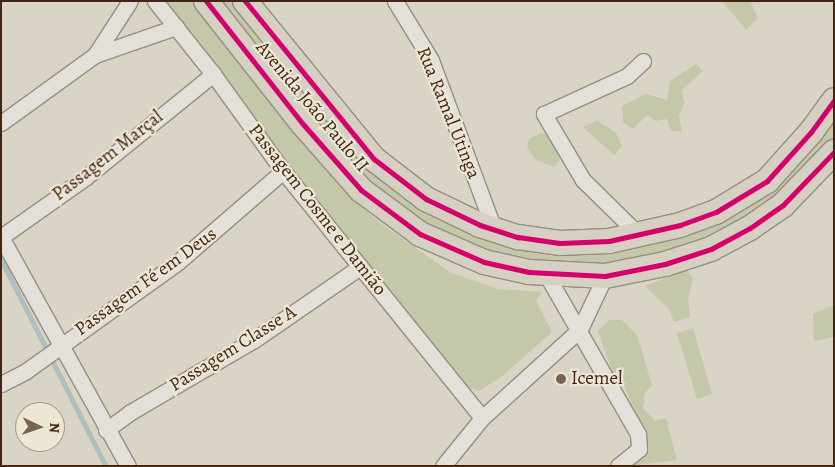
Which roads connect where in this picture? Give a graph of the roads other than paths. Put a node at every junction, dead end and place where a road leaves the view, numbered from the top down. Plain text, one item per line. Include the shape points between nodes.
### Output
1 (130, 1) edge
2 (155, 1) edge
3 (206, 1) edge
4 (245, 1) edge
5 (395, 1) edge
6 (176, 27) junction
7 (95, 55) junction
8 (644, 61) dead end
9 (213, 74) junction
10 (834, 100) edge
11 (1, 123) edge
12 (834, 152) edge
13 (284, 171) junction
14 (494, 229) junction
15 (640, 236) junction
16 (1, 237) edge
17 (360, 268) junction
18 (546, 274) junction
19 (605, 276) junction
20 (580, 329) junction
21 (53, 350) junction
22 (1, 384) edge
23 (482, 418) junction
24 (106, 430) junction
25 (128, 466) edge
26 (442, 466) edge
27 (618, 466) edge

1 - 7 street
2 - 6 street, Passagem Cosme e Damião
3 - 18 main road, Avenida João Paulo II via 334,160 361,190 399,221 444,246 484,262
4 - 14 main road, Avenida João Paulo II via 374,159 426,200
5 - 14 street, Rua Ramal Utinga via 430,60
6 - 7 street
6 - 9 street, Passagem Cosme e Damião
7 - 11 street
8 - 15 street via 627,76 544,114 583,180
9 - 13 street, Passagem Cosme e Damião
9 - 16 street, Passagem Marçal via 86,177
10 - 15 main road, Avenida João Paulo II via 811,132 767,181 716,212
12 - 19 main road, Avenida João Paulo II via 783,204 750,228 711,249 665,264
13 - 17 street, Passagem Cosme e Damião
13 - 21 street, Passagem Fé em Deus via 178,262
14 - 15 main road, Avenida João Paulo II via 560,244 609,242
16 - 21 street
17 - 23 street, Passagem Cosme e Damião
17 - 24 street, Passagem Classe A via 254,340 129,413
18 - 19 main road, Avenida João Paulo II
18 - 20 street
19 - 20 street
20 - 23 street
20 - 27 street via 638,434 639,449
21 - 22 street, Passagem Fé em Deus
21 - 24 street
23 - 26 street
24 - 25 street

